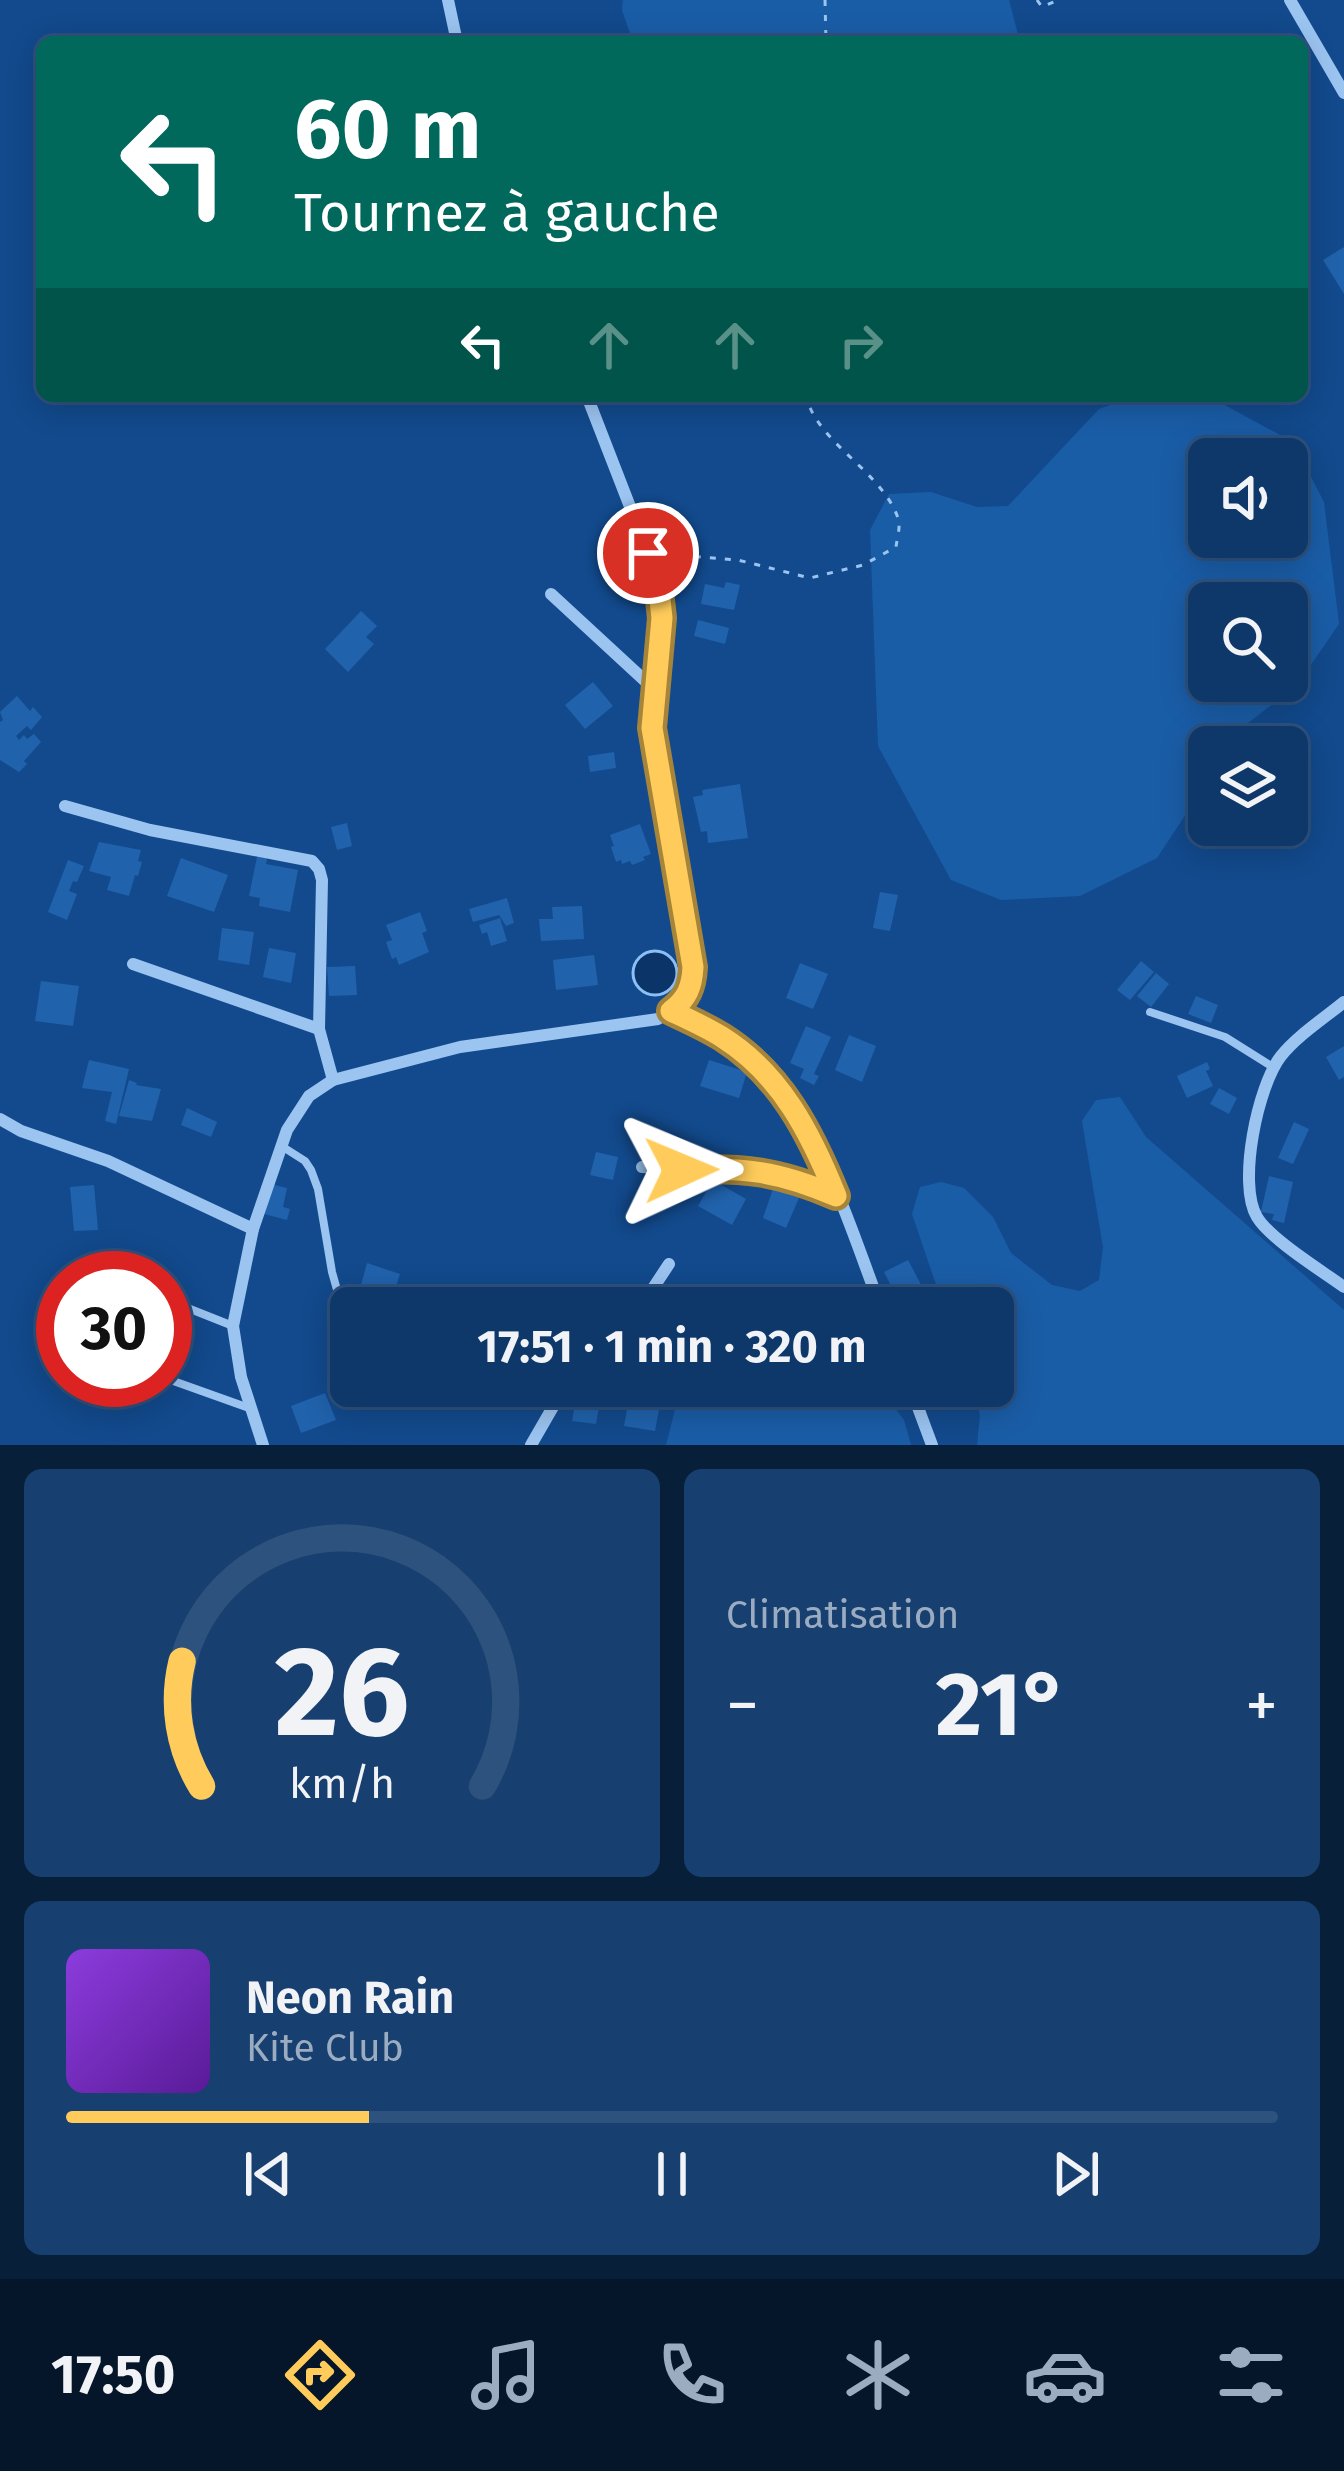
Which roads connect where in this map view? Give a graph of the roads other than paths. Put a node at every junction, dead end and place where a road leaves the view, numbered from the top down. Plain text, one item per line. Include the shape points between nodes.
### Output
1 (448, 0) edge
2 (1294, 2) edge
3 (456, 36) edge
4 (1344, 93) edge
5 (589, 402) edge
6 (551, 594) dead end
7 (655, 690) junction
8 (64, 806) dead end
9 (133, 964) dead end
10 (1344, 1001) edge
11 (671, 1011) junction
12 (1150, 1012) dead end
13 (319, 1030) junction
14 (1274, 1067) junction
15 (333, 1080) junction
16 (0, 1119) edge
17 (281, 1147) junction
18 (642, 1167) dead end
19 (836, 1196) junction
20 (253, 1228) junction
21 (669, 1264) dead end
22 (336, 1287) edge
23 (654, 1287) edge
24 (872, 1287) edge
25 (1344, 1287) edge
26 (192, 1310) edge
27 (233, 1326) junction
28 (192, 1388) edge
29 (554, 1407) edge
30 (918, 1407) edge
31 (249, 1408) junction
32 (262, 1445) edge
33 (531, 1445) edge
34 (932, 1445) edge

1 - 3 street
2 - 4 street
5 - 7 street via 660,600
6 - 7 street
7 - 11 street via 652,728 693,967 688,994
8 - 13 street via 313,861 322,880
9 - 13 street
10 - 14 street
11 - 15 street via 645,1022 460,1047
11 - 19 street via 722,1037 780,1089
12 - 14 lane via 1225,1036
13 - 15 street
14 - 25 street via 1250,1140 1254,1212
15 - 17 street via 295,1113
16 - 20 street
17 - 20 street
17 - 22 lane via 311,1169
18 - 19 street via 755,1169
19 - 24 street
20 - 27 street
21 - 23 street
26 - 27 lane
27 - 31 street
28 - 31 lane
29 - 33 street
30 - 34 street
31 - 32 street

